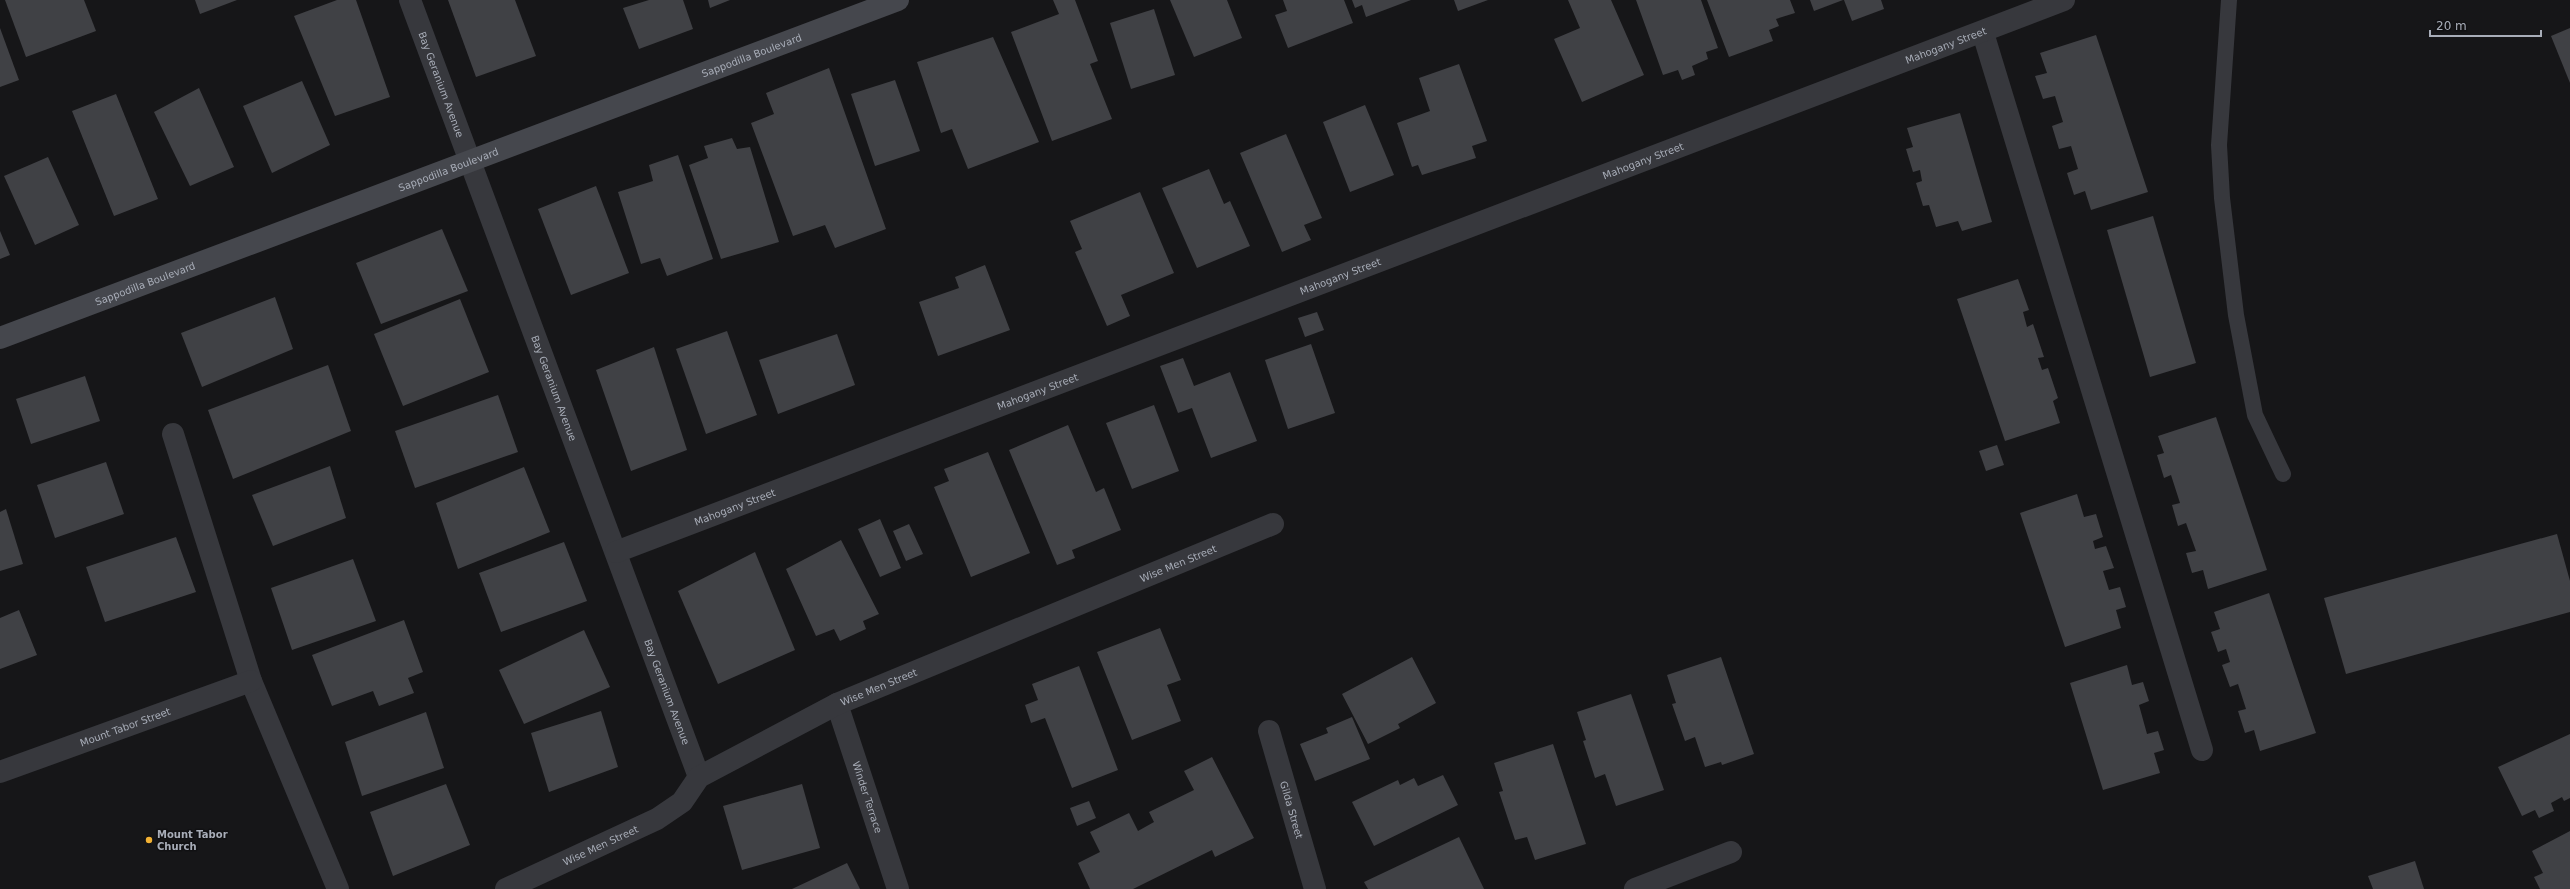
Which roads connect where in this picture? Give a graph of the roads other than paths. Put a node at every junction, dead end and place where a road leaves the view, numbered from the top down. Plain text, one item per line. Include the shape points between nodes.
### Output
1 (410, 0) edge
2 (898, 0) edge
3 (2064, 0) edge
4 (2229, 0) edge
5 (1983, 33) junction
6 (468, 161) junction
7 (0, 338) edge
8 (173, 434) dead end
9 (2283, 474) dead end
10 (1273, 524) dead end
11 (616, 552) junction
12 (251, 682) junction
13 (837, 704) junction
14 (1269, 731) dead end
15 (2202, 750) dead end
16 (0, 772) edge
17 (699, 777) junction
18 (1730, 852) dead end
19 (338, 889) edge
20 (506, 889) edge
21 (898, 889) edge
22 (1315, 889) edge
23 (1635, 889) edge

1 - 6 street, Bay Geranium Avenue
2 - 6 street, Sappodilla Boulevard
3 - 5 street, Mahogany Street
4 - 9 lane via 2219,145 2222,198 2236,315 2255,415
5 - 11 street, Mahogany Street
5 - 15 street
6 - 7 street, Sappodilla Boulevard
6 - 11 street, Bay Geranium Avenue
8 - 12 street
10 - 13 street, Wise Men Street
11 - 17 street, Bay Geranium Avenue
12 - 16 street, Mount Tabor Street
12 - 19 street
13 - 17 street, Wise Men Street
13 - 21 street, Winder Terrace
14 - 22 street, Gilda Street
17 - 20 street, Wise Men Street via 682,802 658,819
18 - 23 street

